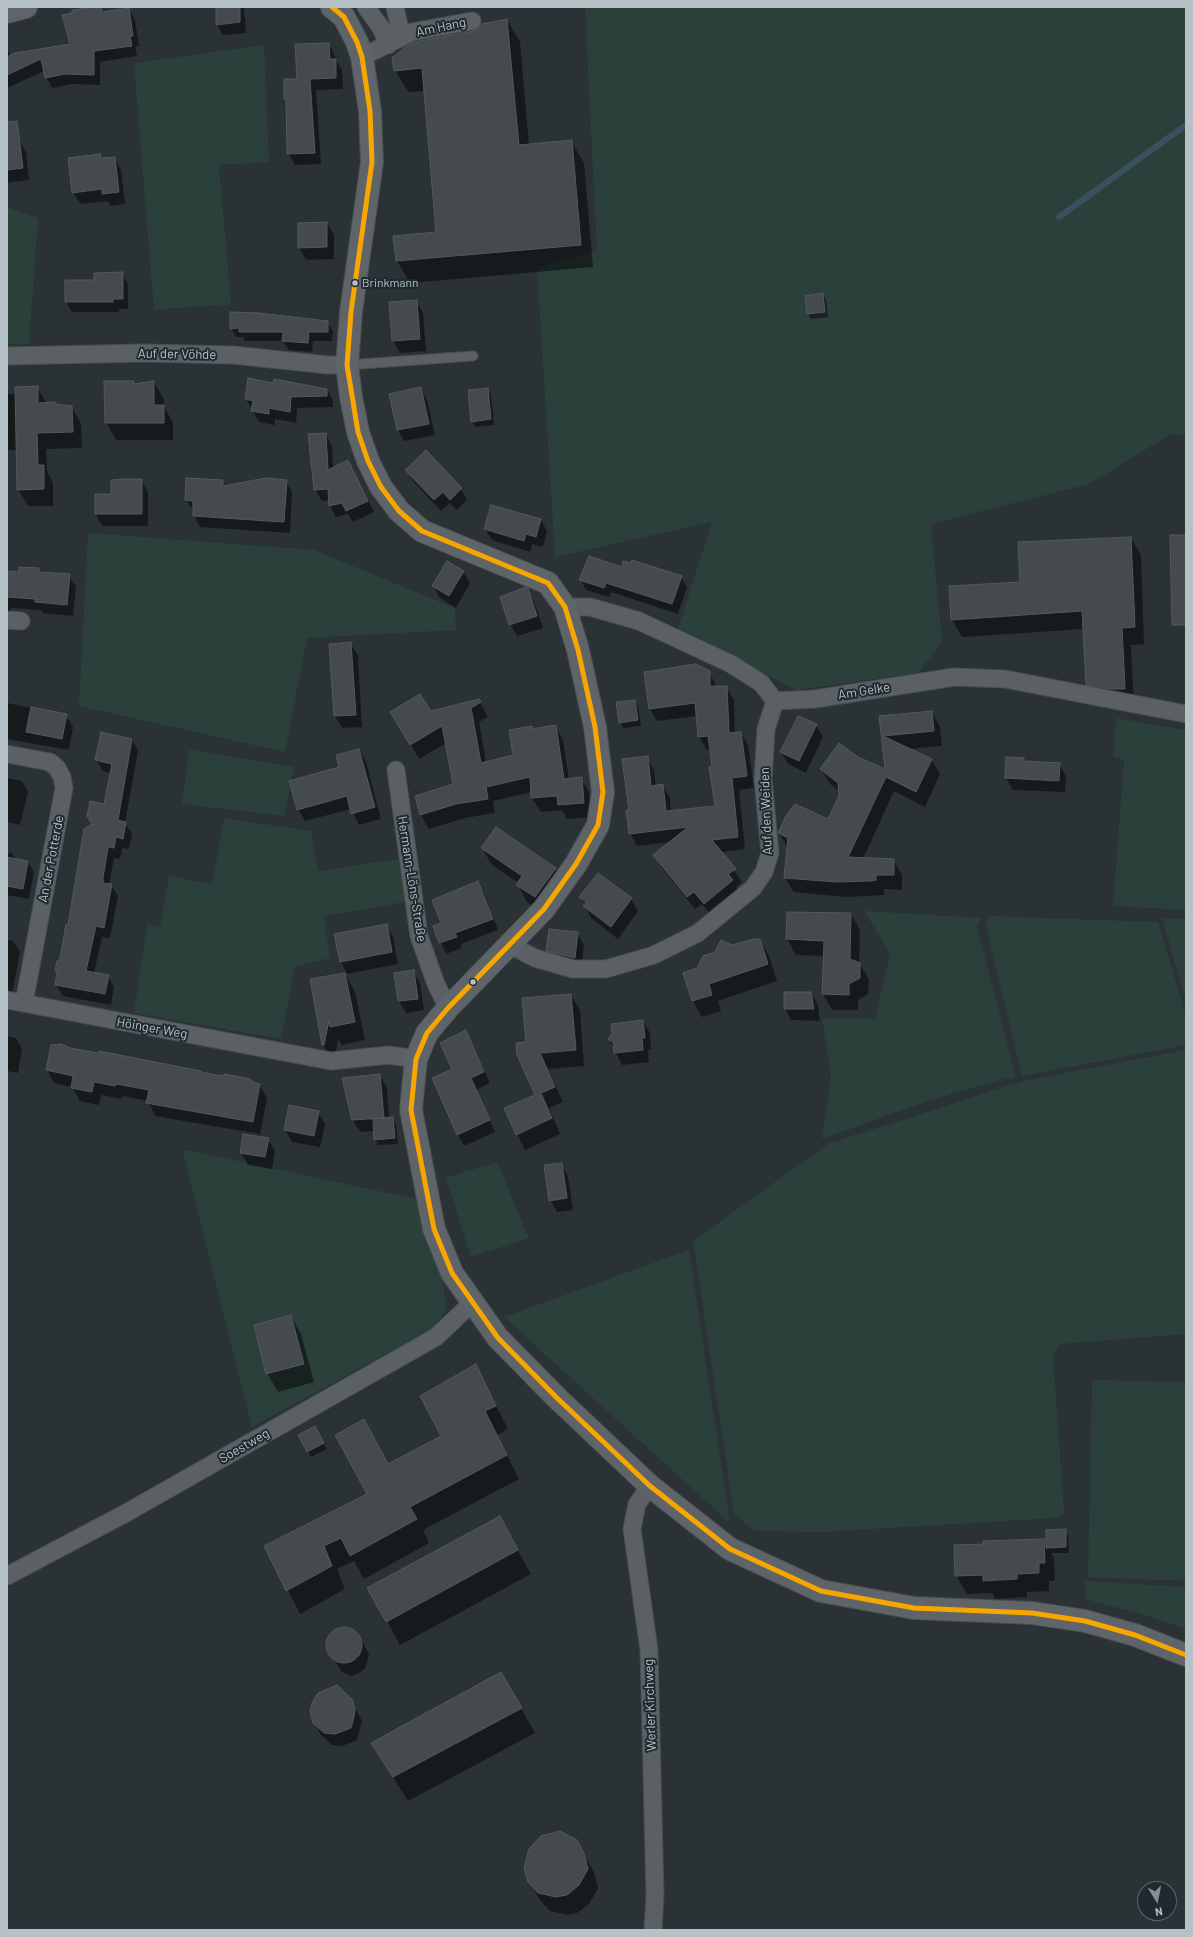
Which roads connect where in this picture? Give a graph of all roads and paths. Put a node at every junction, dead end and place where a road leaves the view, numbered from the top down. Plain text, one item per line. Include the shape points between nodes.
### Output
1 (26, 7) edge
2 (332, 7) edge
3 (366, 7) edge
4 (395, 7) edge
5 (7, 12) edge
6 (472, 21) dead end
7 (388, 45) junction
8 (362, 57) junction
9 (7, 356) edge
10 (473, 356) dead end
11 (347, 365) junction
12 (565, 607) junction
13 (775, 701) junction
14 (1186, 714) edge
15 (7, 754) edge
16 (396, 770) dead end
17 (510, 945) junction
18 (7, 1000) edge
19 (24, 1003) junction
20 (448, 1008) junction
21 (416, 1059) junction
22 (472, 1303) junction
23 (650, 1486) junction
24 (7, 1576) edge
25 (1186, 1655) edge
26 (653, 1930) edge

1 - 5 street
2 - 8 street via 352,30
3 - 7 street via 381,28
4 - 7 street, Am Hang via 398,25
6 - 7 street, Am Hang via 412,32
7 - 8 street, Am Hang
8 - 11 street via 370,111 372,162 350,312
9 - 11 street, Auf der Vöhde via 233,355
10 - 11 lane
11 - 12 street via 350,397 368,461 381,487 399,512 422,531 548,583
12 - 13 street via 590,606 639,621 731,664 761,683
12 - 17 street via 578,650 595,727 603,792 598,825 576,864 544,909
13 - 14 street, Am Gelke via 815,699 954,677 1005,679
13 - 17 street, Auf den Weiden via 766,729 763,779 770,853 764,872 753,888 698,933 654,955 606,969 573,969 535,958
15 - 19 street, An der Potterde via 50,762 62,777 64,788
16 - 20 street, Hermann-Löns-Straße via 419,936 436,984
17 - 20 street
18 - 19 street, Höinger Weg
19 - 21 street, Höinger Weg via 331,1061 389,1055
20 - 21 street via 427,1034
21 - 22 street via 411,1110 434,1229 452,1273
22 - 23 street via 498,1338
22 - 24 street, Soestweg via 436,1338 126,1513
23 - 25 street via 730,1549 821,1591 914,1608 1032,1613 1084,1621 1135,1635
23 - 26 street, Werler Kirchweg via 637,1504 632,1529 648,1650 656,1895

